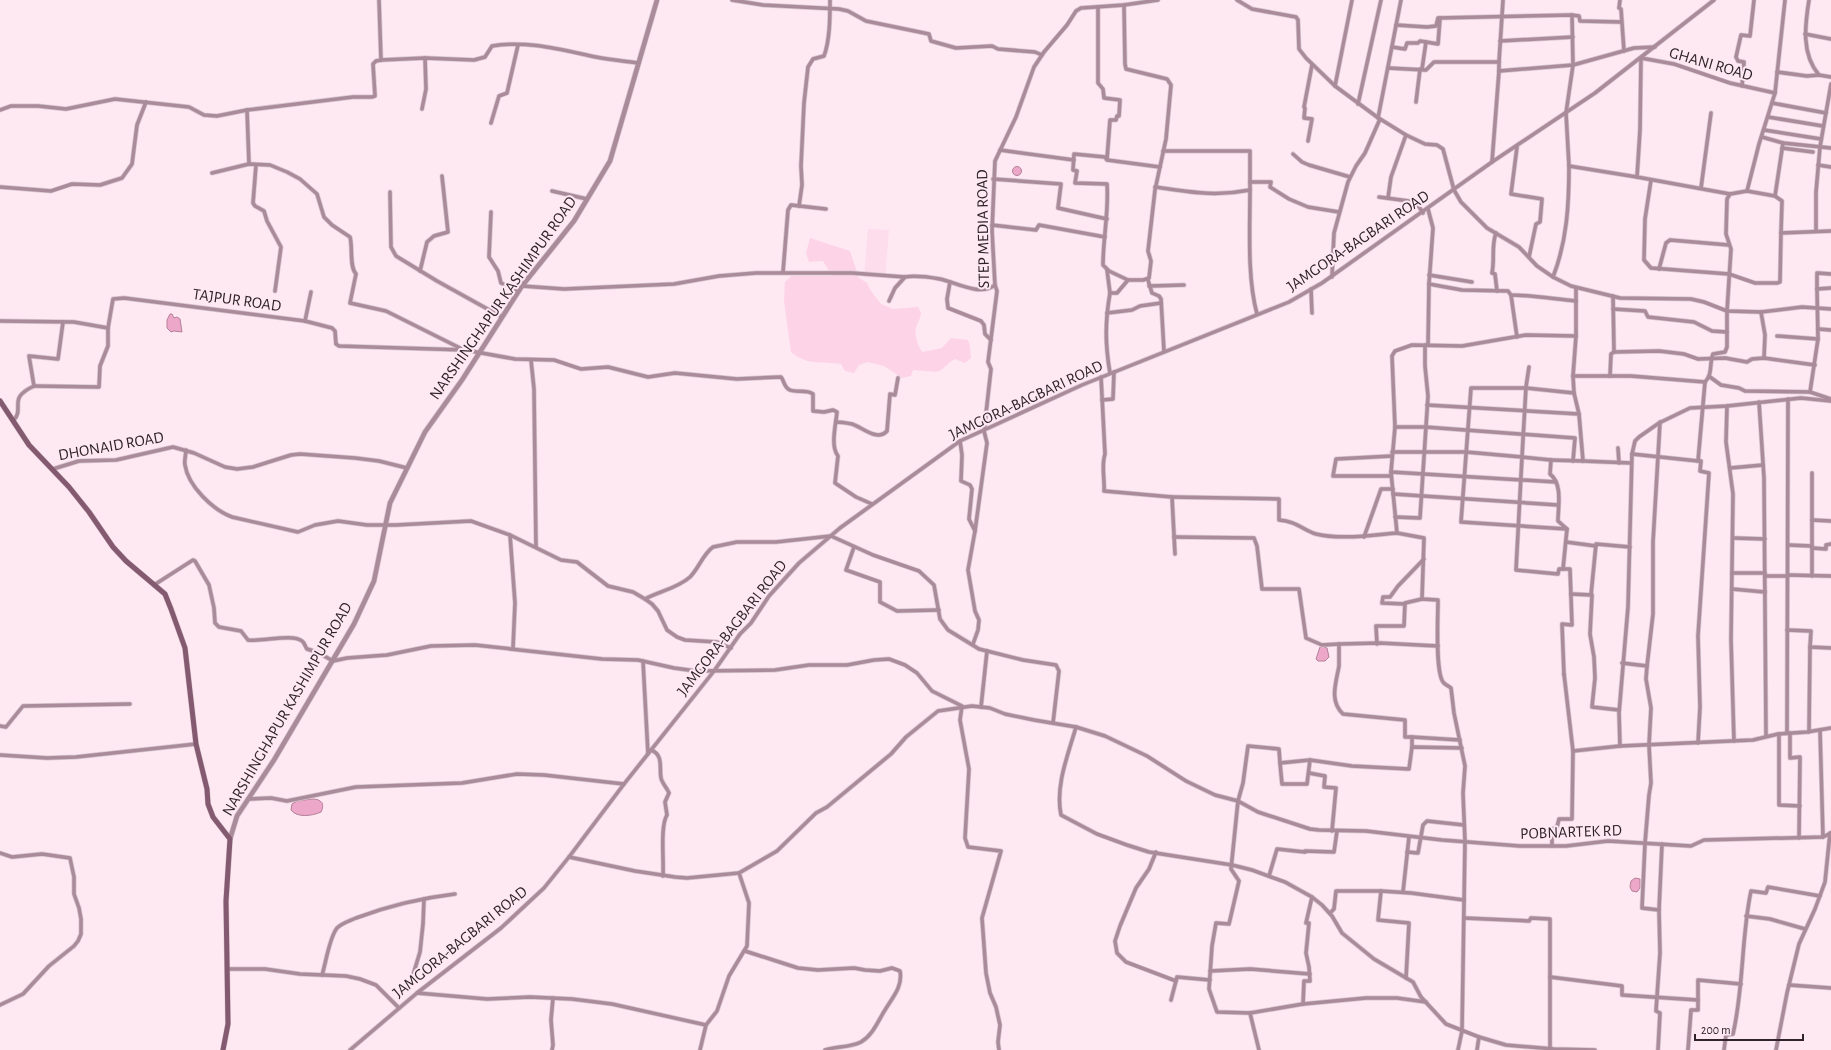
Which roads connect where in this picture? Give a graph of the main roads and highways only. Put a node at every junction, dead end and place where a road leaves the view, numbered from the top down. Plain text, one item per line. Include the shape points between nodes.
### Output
1 (0, 401) edge
2 (223, 1050) edge

1 - 2 main road, NARSHINGHAPUR KASHIMPUR ROAD via 29,445 53,468 89,512 113,547 165,594 169,602 184,648 196,744 210,811 230,839 226,901 228,1024

